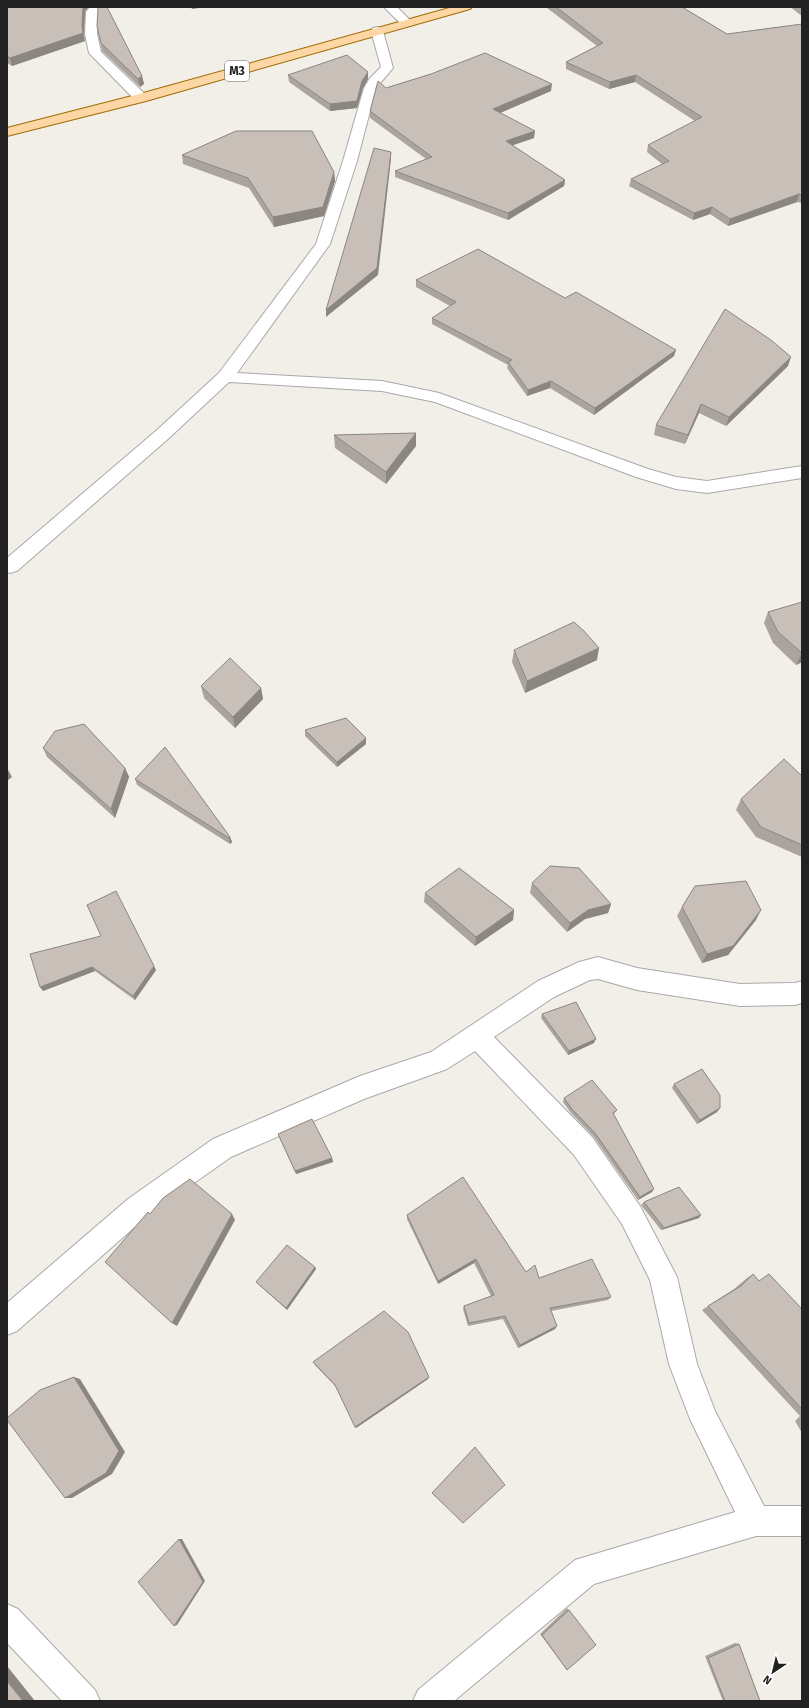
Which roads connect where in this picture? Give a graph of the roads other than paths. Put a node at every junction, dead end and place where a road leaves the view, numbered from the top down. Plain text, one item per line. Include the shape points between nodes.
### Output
1 (96, 7) edge
2 (390, 7) edge
3 (466, 7) edge
4 (407, 23) junction
5 (377, 31) junction
6 (141, 98) junction
7 (7, 132) edge
8 (225, 377) junction
9 (802, 472) edge
10 (8, 567) edge
11 (802, 992) edge
12 (476, 1035) junction
13 (7, 1322) edge
14 (756, 1521) junction
15 (802, 1521) edge
16 (7, 1620) edge
17 (84, 1701) edge
18 (429, 1701) edge

1 - 6 street via 92,12 90,34 95,53
2 - 4 street
3 - 4 main road, M3
4 - 5 main road, M3
5 - 6 main road, M3
5 - 8 street via 387,68 370,88 323,244
6 - 7 main road, M3
8 - 9 street via 382,386 439,398 642,473 676,483 707,487
8 - 10 street via 163,434
11 - 12 street via 740,995 637,979 598,968 586,970 546,988
12 - 13 street via 438,1061 360,1088 222,1148 137,1208
12 - 14 street via 583,1146 631,1215 662,1277 683,1364 704,1419
14 - 15 street
14 - 18 street via 586,1571
16 - 17 street

